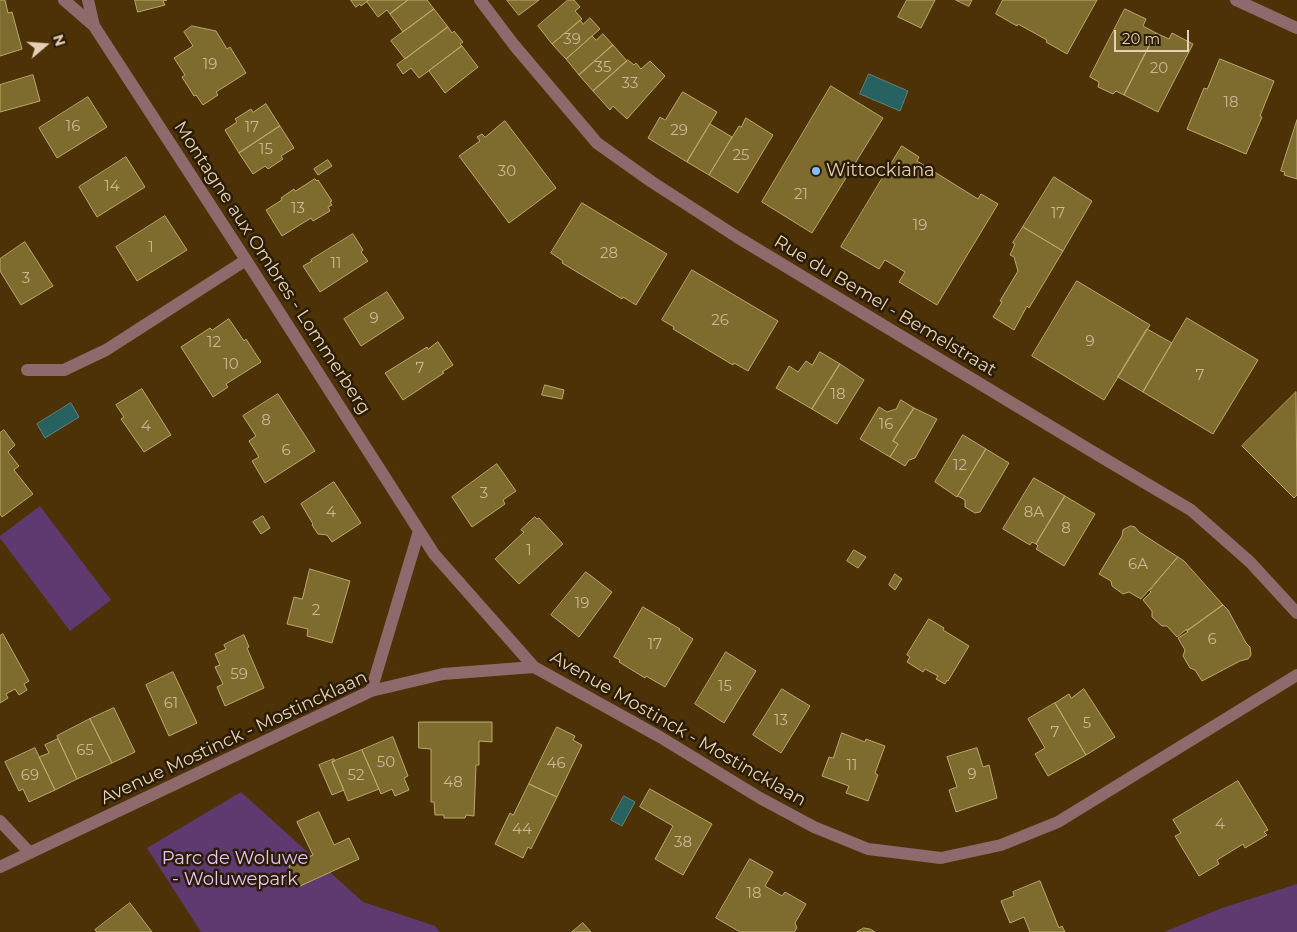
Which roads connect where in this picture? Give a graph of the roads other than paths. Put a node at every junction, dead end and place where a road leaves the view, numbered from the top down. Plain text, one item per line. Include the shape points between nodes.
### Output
1 (64, 0) edge
2 (88, 0) edge
3 (480, 0) edge
4 (1236, 0) edge
5 (94, 26) junction
6 (1297, 28) edge
7 (246, 260) junction
8 (27, 370) dead end
9 (419, 531) junction
10 (1297, 613) edge
11 (534, 668) junction
12 (1297, 675) edge
13 (371, 691) junction
14 (0, 821) edge
15 (30, 853) junction
16 (0, 867) edge

1 - 5 street, Montagne aux Ombres - Lommerberg
2 - 5 street, Montagne aux Ombres - Lommerberg
3 - 10 street, Rue du Bemel - Bemelstraat via 597,143 737,236 1191,510 1250,562
4 - 6 street
5 - 7 street, Montagne aux Ombres - Lommerberg
7 - 8 street via 106,350 64,370
7 - 9 street, Montagne aux Ombres - Lommerberg
9 - 11 street, Montagne aux Ombres - Lommerberg via 434,554
9 - 13 street
11 - 12 street, Avenue Mostinck - Mostincklaan via 814,827 868,849 941,858 1001,845 1058,822
11 - 13 street, Avenue Mostinck - Mostincklaan via 443,674
13 - 15 street, Avenue Mostinck - Mostincklaan
14 - 15 street
15 - 16 street, Avenue Mostinck - Mostincklaan

